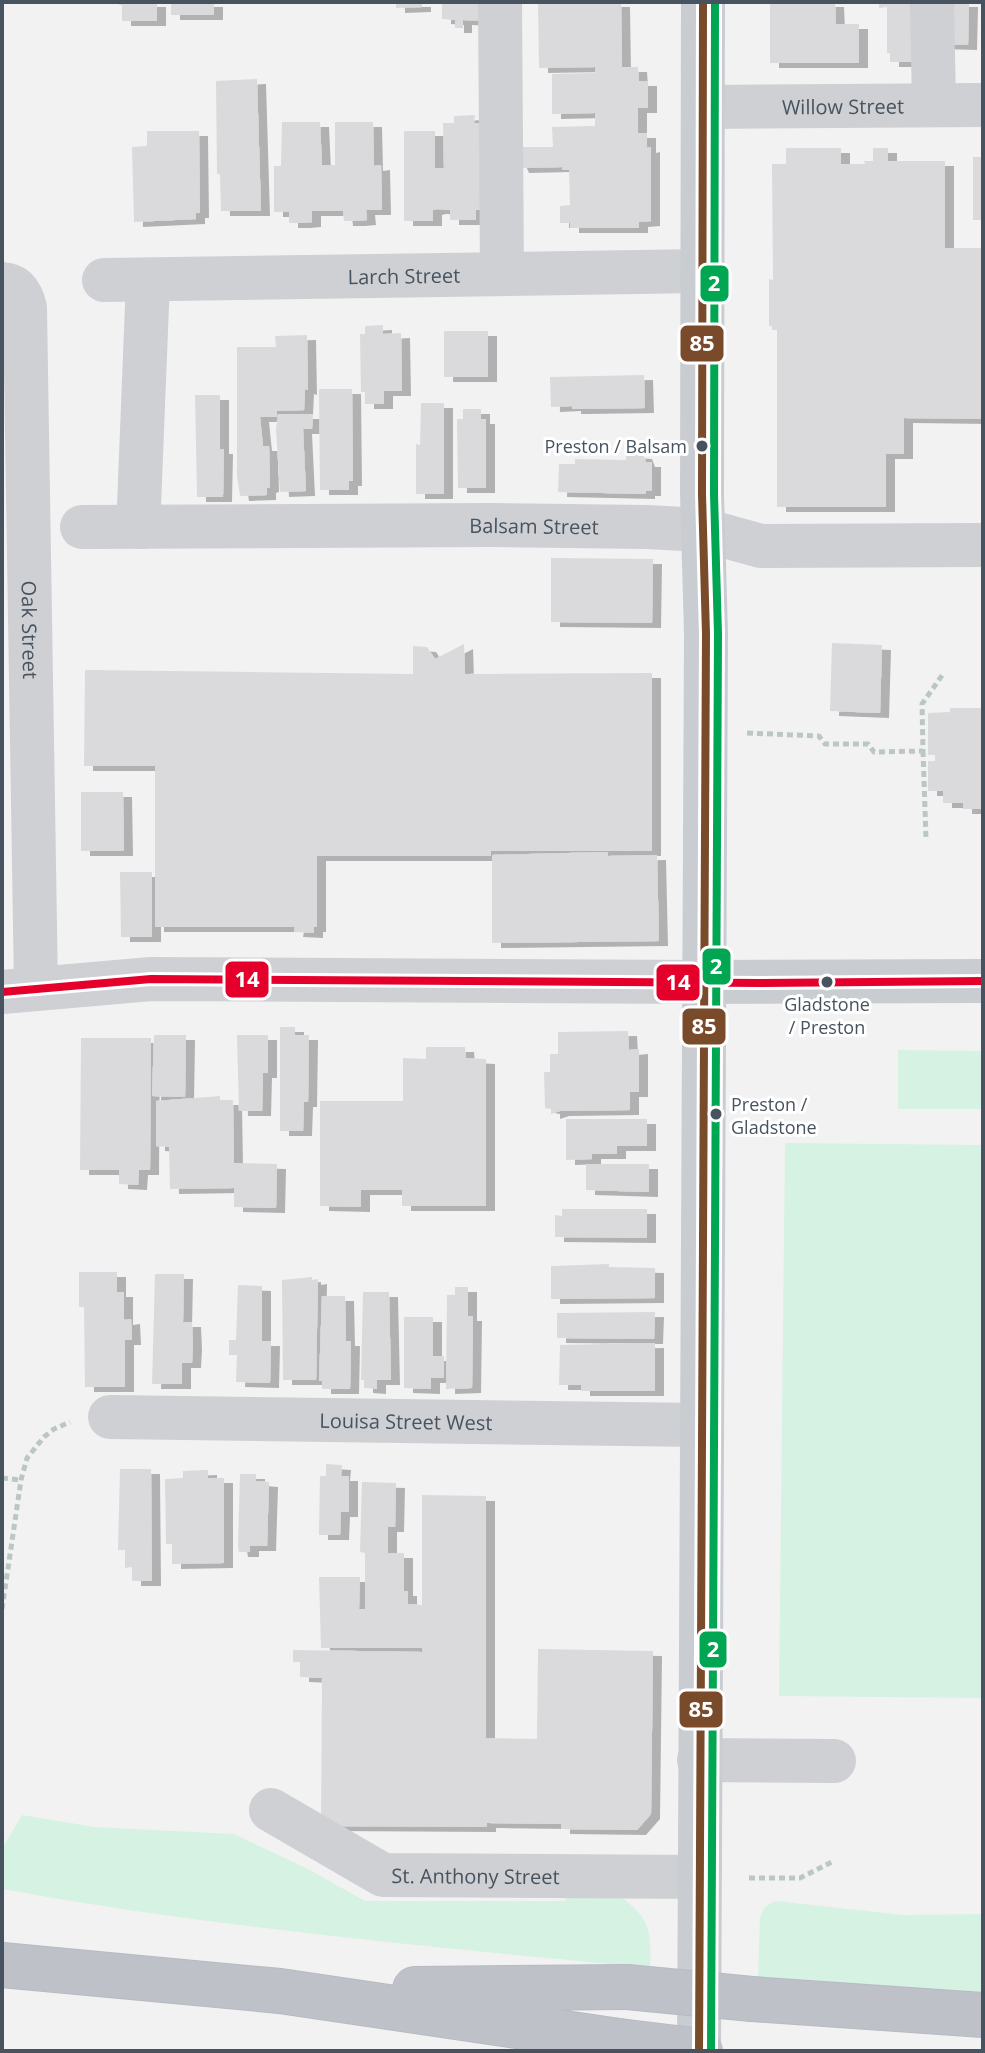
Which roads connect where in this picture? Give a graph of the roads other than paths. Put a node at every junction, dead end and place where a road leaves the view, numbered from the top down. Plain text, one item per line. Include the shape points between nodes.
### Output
1 (500, 2) edge
2 (703, 2) edge
3 (932, 2) edge
4 (934, 105) junction
5 (983, 105) edge
6 (703, 107) junction
7 (703, 271) junction
8 (502, 274) junction
9 (104, 280) dead end
10 (148, 280) junction
11 (2, 284) edge
12 (82, 527) dead end
13 (142, 527) junction
14 (703, 530) junction
15 (983, 545) edge
16 (983, 981) edge
17 (704, 982) junction
18 (19, 990) edge
19 (110, 1417) road end
20 (702, 1425) junction
21 (699, 1760) junction
22 (834, 1761) dead end
23 (271, 1810) dead end
24 (698, 1877) junction
25 (2, 1965) edge
26 (280, 1991) junction
27 (983, 2015) edge
28 (700, 2051) edge

1 - 8 street
2 - 6 main road
3 - 4 street
4 - 5 street, Willow Street
4 - 6 street, Willow Street
6 - 7 main road
7 - 8 street, Larch Street
7 - 14 main road
8 - 10 street, Larch Street
9 - 10 street, Larch Street
10 - 13 street
11 - 18 street, Oak Street via 15,288 25,308
12 - 13 street, Balsam Street
13 - 14 street, Balsam Street
14 - 15 street, Balsam Street via 761,546
14 - 17 main road
16 - 17 main road
17 - 18 street via 151,979
17 - 20 main road
19 - 20 street, Louisa Street West
20 - 21 main road
21 - 22 street
21 - 24 main road
23 - 24 street, St. Anthony Street via 383,1875
24 - 28 main road
25 - 26 highway
26 - 27 highway, bridge via 627,1987
26 - 28 highway, bridge

